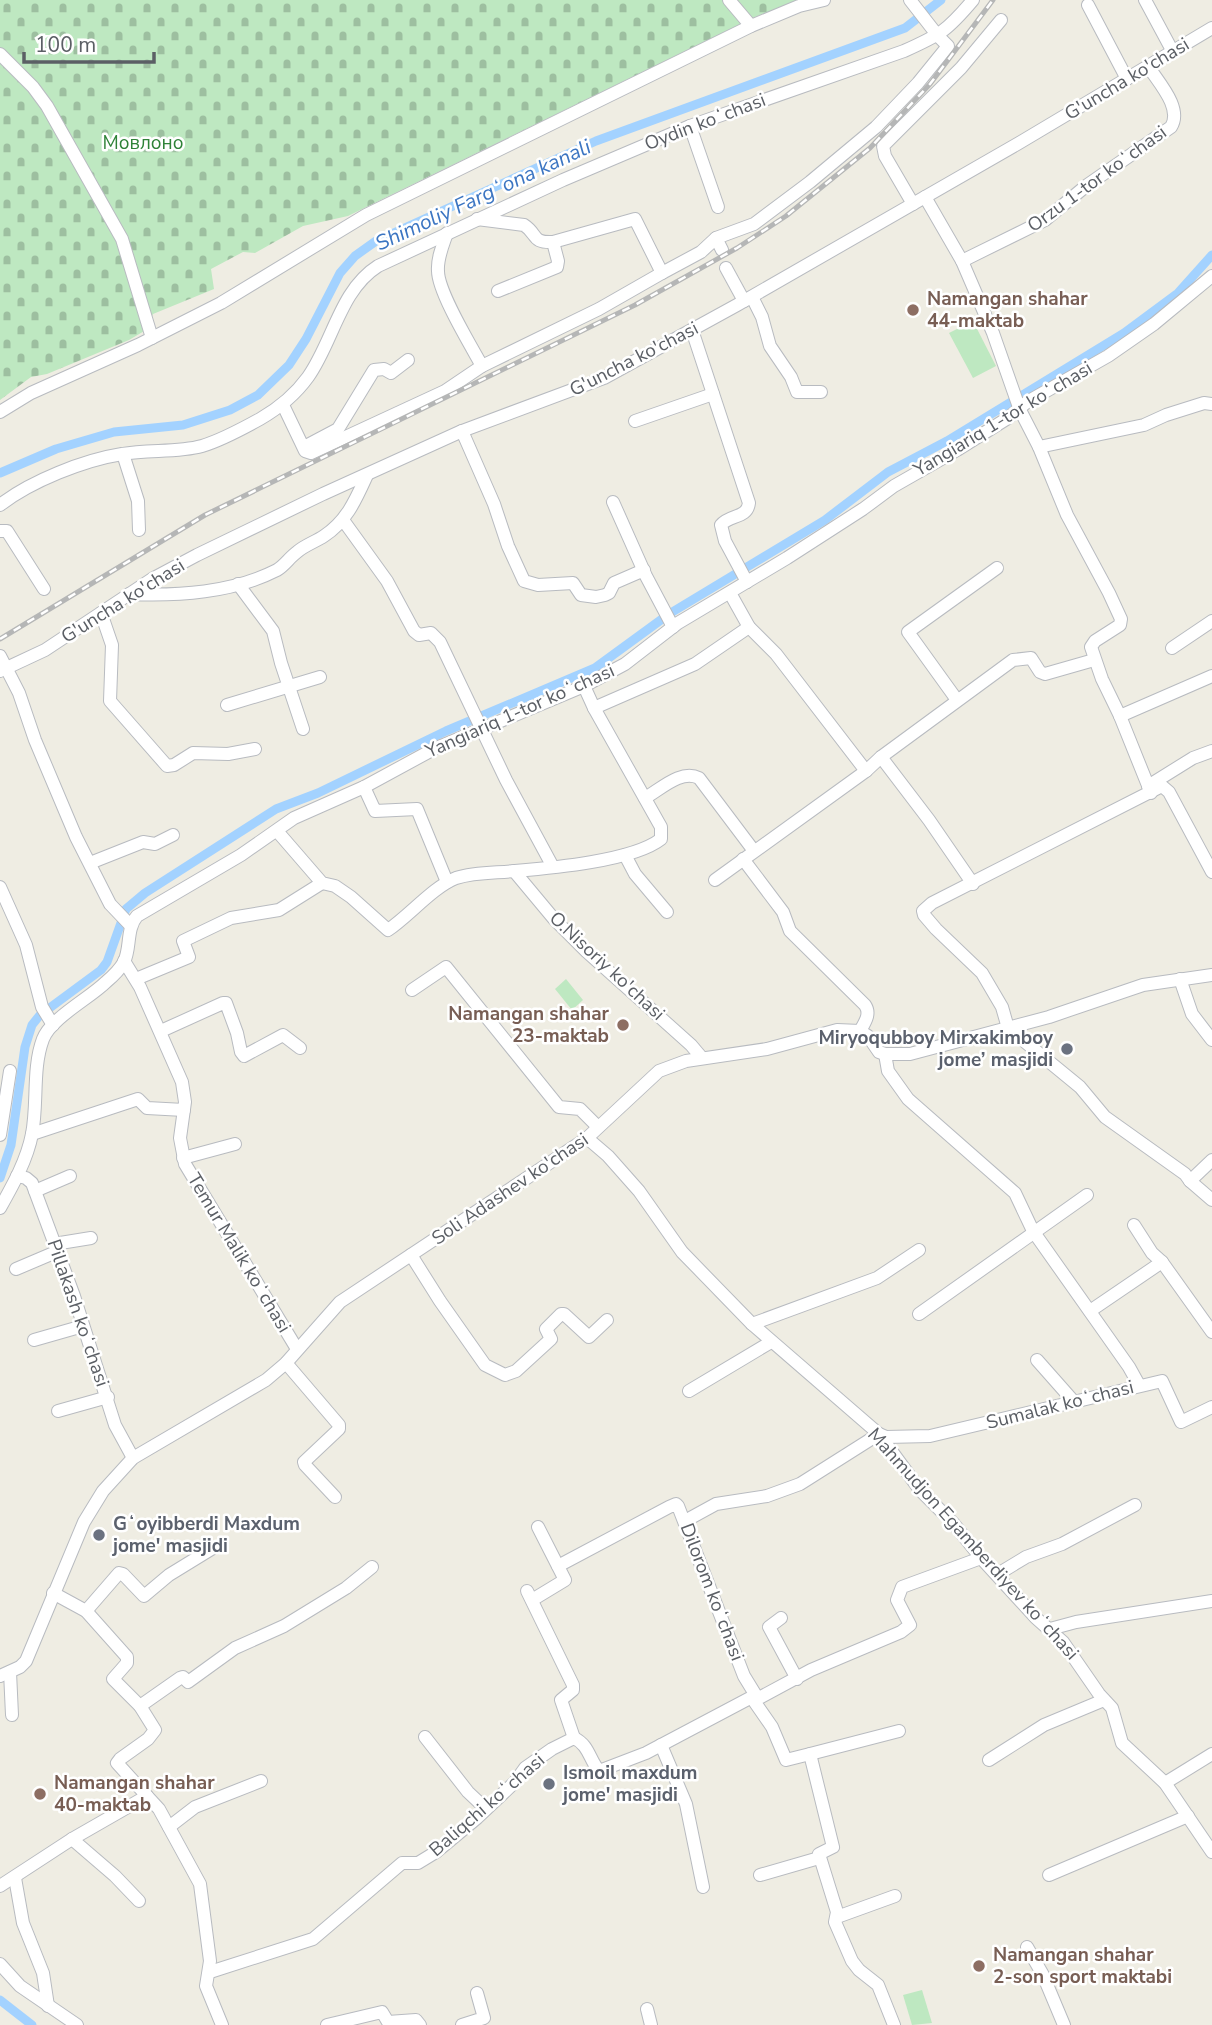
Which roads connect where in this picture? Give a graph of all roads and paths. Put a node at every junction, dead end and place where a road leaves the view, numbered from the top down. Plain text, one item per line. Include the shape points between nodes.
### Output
1 (729, 0) edge
2 (824, 0) edge
3 (910, 0) edge
4 (972, 0) edge
5 (1145, 0) edge
6 (1088, 5) dead end
7 (1002, 20) dead end
8 (751, 26) junction
9 (1212, 28) edge
10 (935, 32) junction
11 (1173, 51) junction
12 (0, 54) edge
13 (1148, 66) junction
14 (1127, 79) junction
15 (690, 126) junction
16 (925, 197) junction
17 (913, 204) junction
18 (718, 207) dead end
19 (477, 219) junction
20 (447, 233) junction
21 (553, 242) junction
22 (962, 261) junction
23 (726, 268) dead end
24 (662, 273) junction
25 (1212, 276) edge
26 (498, 291) dead end
27 (748, 299) junction
28 (692, 330) junction
29 (152, 338) junction
30 (408, 360) dead end
31 (482, 366) junction
32 (821, 392) dead end
33 (713, 394) junction
34 (1212, 404) edge
35 (283, 405) junction
36 (1020, 408) junction
37 (0, 412) edge
38 (635, 421) dead end
39 (462, 431) junction
40 (304, 447) junction
41 (1039, 447) junction
42 (123, 454) junction
43 (367, 475) junction
44 (613, 502) dead end
45 (0, 505) edge
46 (343, 520) junction
47 (139, 530) dead end
48 (0, 531) edge
49 (997, 568) dead end
50 (644, 570) junction
51 (746, 580) junction
52 (238, 584) junction
53 (44, 589) dead end
54 (730, 593) junction
55 (129, 594) junction
56 (102, 612) junction
57 (1212, 621) edge
58 (672, 625) junction
59 (749, 627) junction
60 (1172, 648) dead end
61 (1094, 660) junction
62 (2, 665) edge
63 (1212, 676) edge
64 (320, 677) dead end
65 (289, 686) junction
66 (584, 686) junction
67 (957, 700) junction
68 (227, 705) dead end
69 (594, 708) junction
70 (1120, 716) junction
71 (479, 721) junction
72 (303, 729) dead end
73 (255, 749) dead end
74 (1212, 751) edge
75 (881, 757) junction
76 (866, 771) junction
77 (364, 787) junction
78 (1149, 790) junction
79 (645, 798) junction
80 (277, 831) junction
81 (173, 835) dead end
82 (625, 855) junction
83 (748, 855) junction
84 (90, 863) junction
85 (553, 867) junction
86 (1211, 867) edge
87 (514, 871) junction
88 (715, 880) dead end
89 (447, 882) junction
90 (322, 883) junction
91 (973, 884) junction
92 (0, 887) edge
93 (667, 912) dead end
94 (130, 925) junction
95 (124, 961) junction
96 (1212, 975) edge
97 (136, 979) junction
98 (1180, 979) junction
99 (412, 990) dead end
100 (52, 1022) junction
101 (1008, 1028) junction
102 (161, 1031) junction
103 (860, 1031) junction
104 (1212, 1041) edge
105 (300, 1048) dead end
106 (885, 1055) junction
107 (702, 1058) junction
108 (10, 1071) dead end
109 (184, 1110) junction
110 (598, 1127) junction
111 (32, 1134) junction
112 (0, 1135) edge
113 (587, 1138) junction
114 (234, 1144) dead end
115 (183, 1158) junction
116 (1212, 1160) edge
117 (17, 1176) junction
118 (70, 1176) dead end
119 (1190, 1181) junction
120 (35, 1191) junction
121 (1087, 1195) dead end
122 (1212, 1200) edge
123 (1, 1203) edge
124 (1134, 1225) dead end
125 (1034, 1231) junction
126 (91, 1238) dead end
127 (55, 1248) junction
128 (919, 1250) dead end
129 (411, 1255) junction
130 (1162, 1262) junction
131 (16, 1269) dead end
132 (1090, 1311) junction
133 (919, 1314) dead end
134 (607, 1320) dead end
135 (752, 1324) junction
136 (83, 1326) junction
137 (1212, 1332) edge
138 (34, 1340) dead end
139 (771, 1342) junction
140 (297, 1349) junction
141 (1037, 1360) dead end
142 (286, 1363) junction
143 (1139, 1385) junction
144 (689, 1391) dead end
145 (108, 1398) junction
146 (1075, 1403) junction
147 (1212, 1408) edge
148 (58, 1411) dead end
149 (879, 1434) junction
150 (133, 1458) junction
151 (335, 1497) dead end
152 (1135, 1505) dead end
153 (685, 1521) junction
154 (538, 1527) dead end
155 (213, 1548) dead end
156 (981, 1558) junction
157 (558, 1566) junction
158 (372, 1567) dead end
159 (998, 1574) junction
160 (53, 1593) junction
161 (1212, 1601) edge
162 (86, 1611) junction
163 (781, 1618) dead end
164 (1050, 1629) junction
165 (5, 1674) edge
166 (797, 1679) junction
167 (754, 1698) junction
168 (1104, 1700) junction
169 (140, 1706) junction
170 (12, 1715) dead end
171 (899, 1731) dead end
172 (425, 1737) dead end
173 (574, 1738) junction
174 (661, 1745) junction
175 (810, 1754) junction
176 (1212, 1754) edge
177 (989, 1760) dead end
178 (261, 1781) dead end
179 (1165, 1783) junction
180 (147, 1796) junction
181 (486, 1809) junction
182 (1188, 1816) junction
183 (169, 1827) junction
184 (72, 1839) junction
185 (1212, 1852) edge
186 (819, 1858) junction
187 (760, 1875) dead end
188 (1049, 1875) dead end
189 (15, 1878) junction
190 (0, 1886) edge
191 (703, 1887) dead end
192 (895, 1896) dead end
193 (139, 1901) dead end
194 (837, 1917) junction
195 (1027, 1947) dead end
196 (0, 1964) edge
197 (210, 1972) junction
198 (477, 1993) dead end
199 (48, 2006) junction
200 (647, 2009) dead end
201 (477, 2023) edge
202 (77, 2025) edge
203 (222, 2025) edge
204 (327, 2025) edge
205 (420, 2025) edge
206 (462, 2025) edge
207 (651, 2025) edge
208 (894, 2025) edge
209 (1064, 2025) edge

1 - 8 street
2 - 8 street
3 - 10 street
4 - 10 street via 951,25
5 - 11 street
6 - 14 street
7 - 17 street via 883,146
8 - 29 street via 366,215 264,279
9 - 11 street, G'uncha ko'chasi
10 - 15 street, Oydin koʻchasi via 891,55
10 - 24 street via 948,46 876,127 754,224
11 - 13 street, G'uncha ko'chasi
12 - 29 street via 47,106 122,239
13 - 14 street, G'uncha ko'chasi
13 - 22 street, Orzu 1-tor koʻchasi via 1173,107 1174,124 1045,220
14 - 16 street, G'uncha ko'chasi
15 - 18 street
15 - 19 street, Oydin koʻchasi
16 - 17 street, G'uncha ko'chasi
16 - 22 street
17 - 27 street, G'uncha ko'chasi
19 - 20 street, Oydin koʻchasi
19 - 21 street via 524,225 540,242
20 - 31 street via 438,263 439,278
20 - 35 street, Oydin koʻchasi via 367,273 349,296 309,376
21 - 24 street via 635,219
21 - 26 street via 557,267
22 - 36 street
23 - 27 street
24 - 31 street
25 - 36 street, Yangiariq 1-tor koʻchasi via 1108,356
27 - 28 street, G'uncha ko'chasi
27 - 32 street via 762,317 770,346 797,392
28 - 33 street
28 - 39 street, G'uncha ko'chasi via 604,378
29 - 37 street via 31,393
30 - 40 street via 391,373 374,370 338,429
31 - 40 street via 404,411 311,453
33 - 38 street
33 - 51 street via 749,503 743,514 721,525
34 - 41 street via 1144,425
35 - 40 street
35 - 42 street, Oydin koʻchasi via 202,446
36 - 41 street
36 - 51 street, Yangiariq 1-tor koʻchasi
39 - 43 street, G'uncha ko'chasi
39 - 50 street via 524,581 573,583 581,595 596,597
41 - 61 street via 1067,516 1121,619 1120,625 1092,644
42 - 45 street, Oydin koʻchasi via 36,482
42 - 47 street via 138,501
43 - 46 street
43 - 55 street, G'uncha ko'chasi via 197,555
44 - 50 street
46 - 52 street via 276,570
46 - 71 street via 383,575 414,631 438,638
48 - 53 street via 7,531
49 - 67 street via 908,632
50 - 58 street
51 - 54 street, Yangiariq 1-tor koʻchasi
52 - 55 street via 191,594
52 - 65 street via 273,631
54 - 58 street, Yangiariq 1-tor koʻchasi
54 - 59 street
55 - 56 street, G'uncha ko'chasi
56 - 62 street, G'uncha ko'chasi via 45,650
56 - 73 street via 112,645 110,701 167,766 193,753
57 - 60 street
58 - 66 street, Yangiariq 1-tor koʻchasi via 625,664
59 - 69 street via 695,664
59 - 76 street via 776,654
61 - 67 street via 1045,674 1031,658 1013,660
61 - 70 street
62 - 84 street via 19,693 60,804
63 - 70 street
64 - 65 street
65 - 68 street
65 - 72 street
66 - 69 street
66 - 71 street, Yangiariq 1-tor koʻchasi
67 - 75 street
69 - 79 street
70 - 78 street
71 - 77 street, Yangiariq 1-tor koʻchasi
71 - 85 street
74 - 78 street via 1193,758
75 - 76 street
75 - 91 street
76 - 83 street
77 - 80 street, Yangiariq 1-tor koʻchasi via 294,818
77 - 89 street via 375,811 417,809
78 - 86 street via 1163,786 1169,792
78 - 91 street
79 - 82 street via 661,827 661,839
79 - 83 street via 682,776 699,778
80 - 90 street
80 - 94 street, Yangiariq 1-tor koʻchasi
81 - 84 street
82 - 85 street
82 - 93 street
83 - 88 street
83 - 103 street via 790,931 865,1004 868,1016
84 - 94 street via 116,913
85 - 87 street
87 - 89 street via 466,875
87 - 107 street, O.Nisoriy ko'chasi via 586,951
89 - 90 street via 389,930 343,891
90 - 97 street via 279,910 231,918 206,929 183,941 189,957
91 - 101 street via 932,903 924,915 982,973 1002,1007
92 - 100 street via 26,946 42,1007
94 - 95 street
95 - 97 street, Temur Malik koʻchasi
95 - 100 street via 106,983
96 - 98 street
97 - 102 street, Temur Malik koʻchasi
98 - 101 street via 1143,985
98 - 104 street via 1192,1014
99 - 110 street via 446,967 559,1107 580,1109
100 - 111 street via 42,1044
101 - 106 street via 909,1054
101 - 119 street via 1080,1087 1105,1117
102 - 105 street via 226,1003 244,1056 282,1035
102 - 109 street, Temur Malik koʻchasi via 182,1082
103 - 106 street
103 - 107 street, Soli Adashev ko'chasi via 837,1030 767,1049
106 - 125 street via 888,1071 908,1099 1015,1192
107 - 110 street, Soli Adashev ko'chasi via 659,1071
108 - 112 street
109 - 111 street via 147,1108 138,1099
109 - 115 street, Temur Malik koʻchasi
110 - 113 street, Soli Adashev ko'chasi
111 - 117 street
113 - 129 street, Soli Adashev ko'chasi
113 - 135 street, Mahmudjon Egamberdiyev koʻchasi via 639,1191 682,1252
114 - 115 street
115 - 140 street, Temur Malik koʻchasi
116 - 119 street
117 - 120 street via 32,1183
117 - 123 street
118 - 120 street
119 - 122 street
120 - 127 street, Pillakash koʻchasi
121 - 125 street
124 - 130 street
125 - 132 street
125 - 133 street
126 - 127 street
127 - 131 street
127 - 136 street, Pillakash koʻchasi
128 - 135 street via 877,1278
129 - 134 street via 485,1365 501,1375 511,1375 551,1339 546,1329 561,1314 589,1337
129 - 140 street, Soli Adashev ko'chasi via 340,1302
130 - 132 street
130 - 137 street
132 - 143 street
135 - 139 street, Mahmudjon Egamberdiyev koʻchasi
136 - 138 street
136 - 145 street, Pillakash koʻchasi
139 - 144 street
139 - 149 street, Mahmudjon Egamberdiyev koʻchasi
140 - 142 street, Soli Adashev ko'chasi
141 - 146 street
142 - 150 street, Soli Adashev ko'chasi via 266,1380
142 - 151 street via 339,1425 304,1462
143 - 146 street, Sumalak koʻchasi
143 - 147 street, Sumalak koʻchasi via 1164,1382 1181,1422
145 - 148 street
145 - 150 street, Pillakash koʻchasi via 115,1425
146 - 149 street, Sumalak koʻchasi via 930,1436
149 - 153 street via 800,1484 767,1496 716,1504
149 - 156 street, Mahmudjon Egamberdiyev koʻchasi via 920,1490
150 - 160 street, Soli Adashev ko'chasi via 103,1491 84,1522
152 - 159 street
153 - 157 street, Dilorom koʻchasi via 674,1505
153 - 167 street, Dilorom koʻchasi
154 - 157 street
155 - 162 street via 144,1596 119,1573
156 - 159 street, Mahmudjon Egamberdiyev koʻchasi
156 - 166 street via 902,1587 897,1600 909,1626
157 - 173 street via 564,1582 530,1595 573,1685 561,1700
158 - 169 street via 284,1626 235,1648 188,1682 180,1678
159 - 164 street, Mahmudjon Egamberdiyev koʻchasi
160 - 162 street
160 - 165 street, Soli Adashev ko'chasi via 26,1661
161 - 164 street
162 - 169 street via 128,1657 112,1677
163 - 166 street via 769,1627
164 - 168 street, Mahmudjon Egamberdiyev koʻchasi
165 - 170 street
166 - 167 street
167 - 174 street
167 - 175 street, Dilorom koʻchasi via 786,1760
168 - 177 street via 1044,1725
168 - 179 street, Mahmudjon Egamberdiyev koʻchasi via 1112,1708 1122,1744
169 - 180 street via 154,1733 117,1763
171 - 175 street
172 - 181 street
173 - 174 street via 586,1746 600,1770
173 - 181 street, Baliqchi koʻchasi via 525,1768
174 - 191 street via 686,1804
175 - 186 street via 833,1847
176 - 179 street
178 - 183 street via 195,1807
179 - 182 street, Mahmudjon Egamberdiyev koʻchasi
180 - 183 street
180 - 184 street
181 - 197 street, Baliqchi koʻchasi via 425,1860 402,1863 313,1939
182 - 185 street, Mahmudjon Egamberdiyev koʻchasi
182 - 188 street
183 - 197 street via 200,1884
184 - 189 street
184 - 193 street
186 - 187 street
186 - 194 street
189 - 190 street
189 - 199 street
192 - 194 street
194 - 208 street via 835,1922 852,1961 878,1984
195 - 209 street
196 - 199 street
197 - 203 street via 206,1986
198 - 201 street via 484,2018
199 - 202 street
200 - 207 street
201 - 206 street
204 - 205 street via 382,2012 388,2022 410,2019

